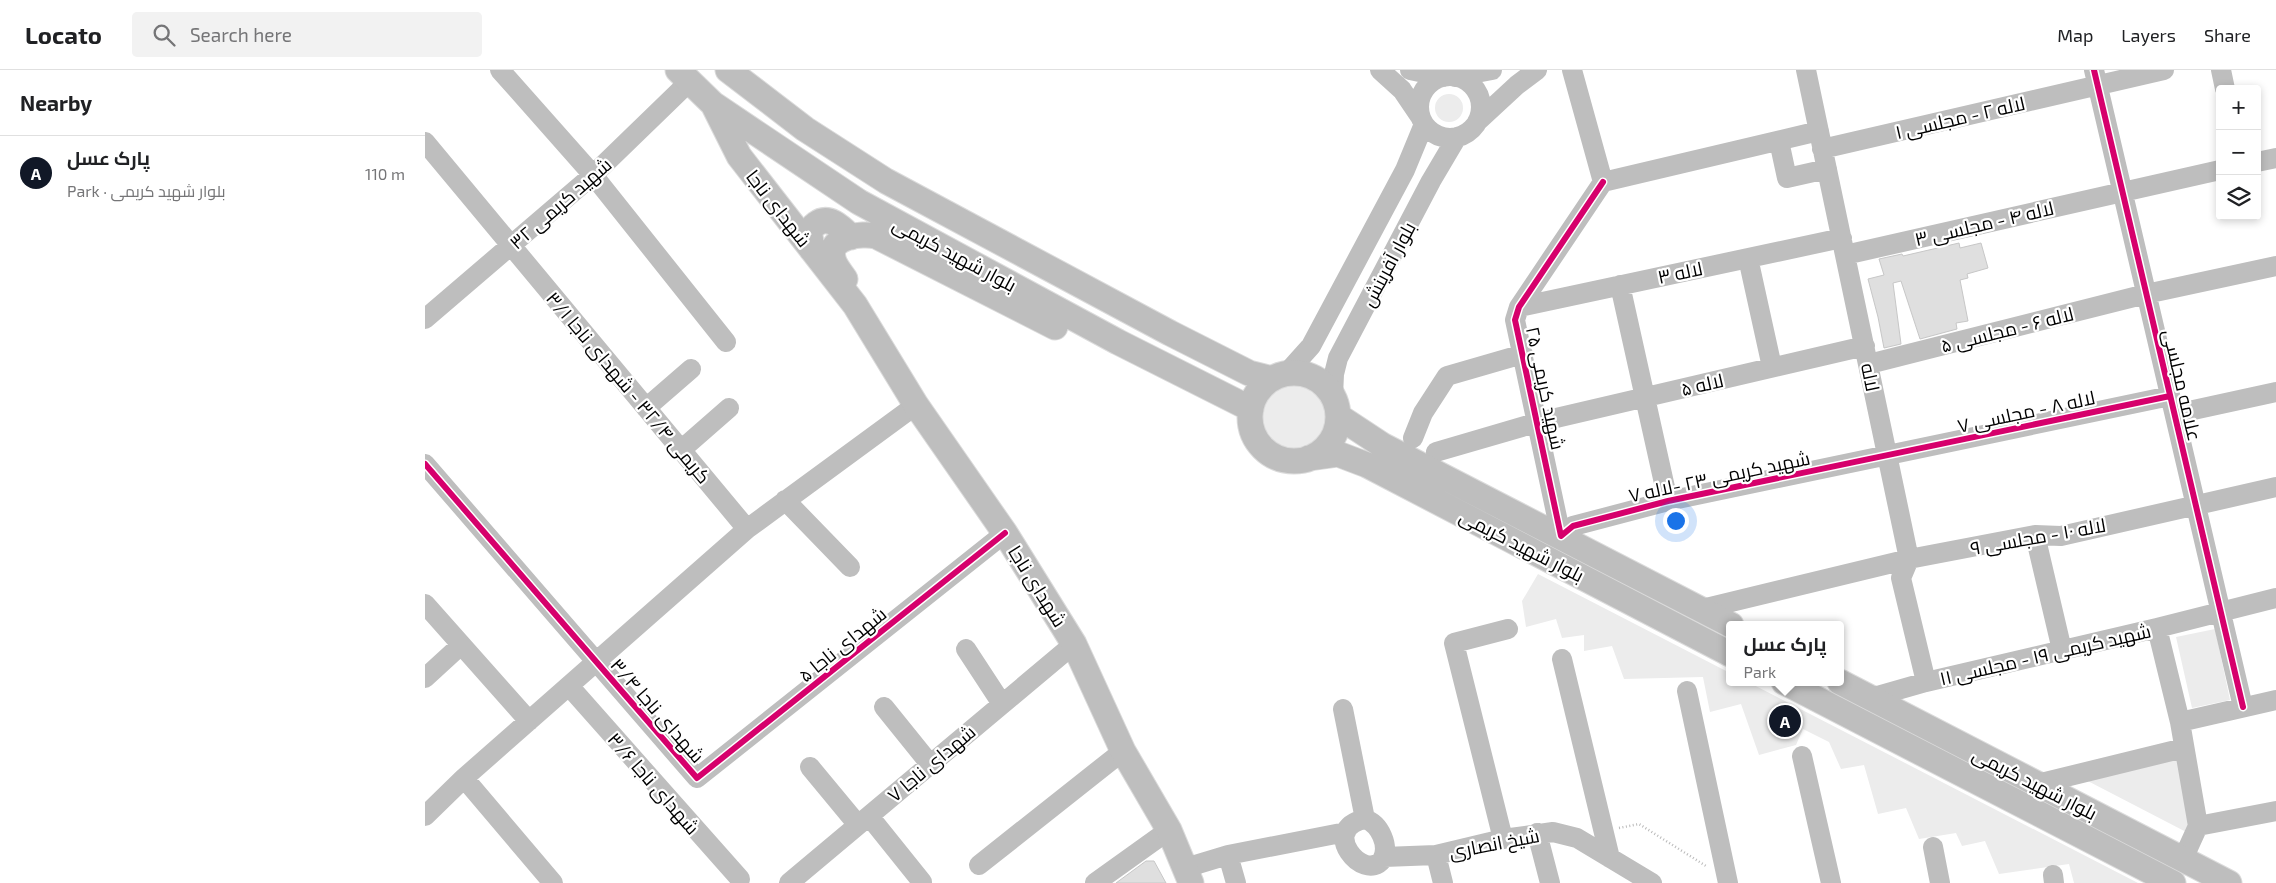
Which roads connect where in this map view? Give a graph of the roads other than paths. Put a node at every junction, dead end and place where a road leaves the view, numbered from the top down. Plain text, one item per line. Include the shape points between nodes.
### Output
1 (500, 70) edge
2 (728, 70) edge
3 (1380, 70) edge
4 (1410, 70) edge
5 (1492, 70) edge
6 (1537, 70) edge
7 (1572, 70) edge
8 (1806, 70) edge
9 (2164, 70) edge
10 (2221, 70) edge
11 (684, 75) edge
12 (1449, 77) junction
13 (2095, 78) edge
14 (2224, 85) edge
15 (713, 104) junction
16 (1423, 121) junction
17 (1477, 122) junction
18 (1457, 137) junction
19 (1779, 140) junction
20 (1821, 140) junction
21 (425, 142) edge
22 (2276, 158) edge
23 (2261, 161) edge
24 (1827, 169) junction
25 (2216, 171) edge
26 (593, 176) junction
27 (1603, 182) junction
28 (2122, 191) junction
29 (851, 237) junction
30 (512, 245) junction
31 (1844, 246) junction
32 (812, 250) junction
33 (1748, 258) junction
34 (2276, 266) edge
35 (1620, 285) junction
36 (2146, 294) junction
37 (855, 305) junction
38 (1519, 307) junction
39 (427, 312) edge
40 (726, 342) dead end
41 (1118, 342) junction
42 (1523, 354) junction
43 (1867, 355) junction
44 (1222, 359) junction
45 (1772, 367) junction
46 (691, 369) dead end
47 (1279, 377) junction
48 (1204, 385) junction
49 (2276, 392) edge
50 (1645, 397) junction
51 (916, 404) junction
52 (2172, 405) junction
53 (1335, 406) junction
54 (646, 408) junction
55 (729, 408) dead end
56 (1251, 409) junction
57 (1539, 422) junction
58 (1413, 438) dead end
59 (1382, 445) junction
60 (681, 450) junction
61 (1436, 452) dead end
62 (1888, 456) junction
63 (1309, 458) junction
64 (425, 464) edge
65 (1367, 466) junction
66 (2276, 487) edge
67 (785, 500) junction
68 (1668, 501) junction
69 (2196, 504) junction
70 (747, 529) junction
71 (1005, 533) junction
72 (2035, 535) junction
73 (1561, 536) junction
74 (1909, 559) junction
75 (850, 567) dead end
76 (2276, 598) edge
77 (425, 604) edge
78 (1702, 609) junction
79 (2221, 612) junction
80 (1726, 622) edge
81 (2157, 628) junction
82 (1508, 629) dead end
83 (1074, 644) junction
84 (461, 645) junction
85 (966, 649) dead end
86 (2062, 650) junction
87 (1726, 652) edge
88 (1562, 658) dead end
89 (597, 662) junction
90 (425, 678) edge
91 (1926, 682) junction
92 (1844, 684) edge
93 (569, 686) junction
94 (1792, 686) edge
95 (1687, 691) dead end
96 (1871, 698) junction
97 (2276, 700) edge
98 (1002, 704) junction
99 (884, 707) dead end
100 (2243, 707) junction
101 (1343, 709) dead end
102 (529, 721) junction
103 (2180, 722) junction
104 (2184, 748) junction
105 (1123, 751) junction
106 (1802, 756) dead end
107 (930, 764) junction
108 (810, 767) dead end
109 (464, 778) junction
110 (697, 778) joint
111 (2037, 784) junction
112 (2276, 811) edge
113 (425, 816) edge
114 (1365, 819) junction
115 (863, 820) junction
116 (2198, 826) junction
117 (1169, 830) junction
118 (1346, 832) junction
119 (1537, 833) junction
120 (1503, 839) junction
121 (1933, 847) dead end
122 (1228, 855) junction
123 (1436, 855) junction
124 (1610, 858) junction
125 (2183, 859) junction
126 (979, 865) dead end
127 (1379, 870) edge
128 (1354, 873) edge
129 (1188, 875) edge
130 (740, 879) dead end
131 (1727, 881) edge
132 (922, 882) edge
133 (553, 883) edge
134 (789, 883) edge
135 (1095, 883) edge
136 (1236, 883) edge
137 (1443, 883) edge
138 (1550, 883) edge
139 (1651, 883) edge
140 (1831, 883) edge
141 (1941, 883) edge
142 (2173, 883) edge
143 (2229, 883) edge

1 - 26 street
2 - 44 main road, بلوار شهید کریمی via 805,128 886,181
3 - 16 street via 1402,90
4 - 12 street
5 - 12 street
6 - 17 street
7 - 27 street
8 - 20 street, لاله
9 - 13 street, لاله ۲ - مجلسی ۱
10 - 14 street
11 - 15 main road, بلوار شهید کریمی
11 - 26 street, شهید کریمی ۳۲
12 - 16 street via 1428,86 1423,92 1419,109
12 - 17 street via 1465,80 1478,94 1481,103
13 - 20 street, لاله ۲ - مجلسی ۱
13 - 28 street, علامه مجلسی
15 - 32 main road, شهدای ناجا via 739,156
15 - 41 main road, بلوار شهید کریمی via 859,202
16 - 18 street via 1438,136
16 - 47 street, بلوار آفرینش via 1405,170 1311,346
17 - 18 street
18 - 53 street, بلوار آفرینش via 1338,358 1334,374
19 - 20 street, لاله ۲ - مجلسی ۱
19 - 24 street via 1787,178
19 - 27 street, لاله ۲ - مجلسی ۱
20 - 24 street, لاله
21 - 30 street, کریمی ۳۲/۴ - شهدای ناجا ۳/۱
22 - 23 street
24 - 31 street, لاله
25 - 28 street, لاله ۴ - مجلسی ۳
26 - 30 street, شهید کریمی ۳۲
26 - 40 street
27 - 38 street, شهید کریمی ۲۵
28 - 31 street, لاله ۴ - مجلسی ۳
28 - 36 street, علامه مجلسی
29 - 32 main road via 833,223 821,221 810,232
29 - 37 main road, شهدای ناجا via 835,246 833,260
29 - 41 main road via 865,234 893,243 1058,329
30 - 39 street, شهید کریمی ۳۲
30 - 54 street, کریمی ۳۲/۴ - شهدای ناجا ۳/۱
31 - 33 street, لاله ۳
31 - 43 street, لاله
32 - 37 main road, شهدای ناجا
33 - 35 street, لاله ۳
33 - 45 street
34 - 36 street, لاله ۶ - مجلسی ۵
35 - 38 street, لاله ۳
35 - 50 street
36 - 43 street, لاله ۶ - مجلسی ۵
36 - 52 street, علامه مجلسی
37 - 51 main road, شهدای ناجا
38 - 42 street, شهید کریمی ۲۵ via 1515,320
41 - 48 main road, بلوار شهید کریمی
42 - 57 street, شهید کریمی ۲۵
42 - 58 street via 1447,376 1423,413
43 - 45 street, لاله ۵
43 - 62 street, لاله
44 - 47 main road, بلوار شهید کریمی via 1249,373
44 - 48 main road via 1225,367 1222,379
45 - 50 street, لاله ۵
46 - 54 street
47 - 53 main road via 1294,373 1316,379
47 - 56 main road via 1262,387
48 - 56 main road, بلوار شهید کریمی
49 - 52 street, لاله ۸ - مجلسی ۷
50 - 57 street, لاله ۵
50 - 68 street
51 - 67 street
51 - 71 main road, شهدای ناجا
52 - 62 street, لاله ۸ - مجلسی ۷
52 - 69 street, علامه مجلسی
53 - 59 main road, بلوار شهید کریمی
53 - 63 main road via 1336,430 1331,442
54 - 60 street, کریمی ۳۲/۴ - شهدای ناجا ۳/۱
55 - 60 street
56 - 63 main road via 1254,435 1261,446 1283,459
57 - 61 street, لاله ۵
57 - 73 street, شهید کریمی ۲۵
59 - 65 main road via 1368,440 1363,443 1358,456
59 - 73 main road, بلوار شهید کریمی
60 - 70 street, کریمی ۳۲/۴ - شهدای ناجا ۳/۱
62 - 68 street, شهید کریمی ۲۳ -لاله ۷
62 - 74 street, لاله
63 - 65 main road, بلوار شهید کریمی via 1338,454
64 - 89 street, شهدای ناجا ۳/۴
65 - 87 main road, بلوار شهید کریمی
66 - 69 street, لاله ۱۰ - مجلسی ۹
67 - 70 street
67 - 75 street
68 - 73 street, شهید کریمی ۲۳ -لاله ۷ via 1573,526
69 - 72 street, لاله ۱۰ - مجلسی ۹ via 2061,536
69 - 79 street, علامه مجلسی
70 - 89 street
71 - 83 main road, شهدای ناجا
71 - 110 street, شهدای ناجا ۵
72 - 74 street, لاله ۱۰ - مجلسی ۹
72 - 86 street
73 - 78 main road, بلوار شهید کریمی
74 - 78 street, لاله ۱۰ - مجلسی ۹
74 - 91 street, لاله via 1901,578
76 - 79 street, شهید کریمی ۱۹ - مجلسی ۱۱
77 - 84 street
78 - 80 main road, بلوار شهید کریمی
79 - 81 street, شهید کریمی ۱۹ - مجلسی ۱۱
79 - 100 street, علامه مجلسی
81 - 86 street, شهید کریمی ۱۹ - مجلسی ۱۱
81 - 103 street
82 - 120 street via 1454,643
83 - 98 street, شهدای ناجا ۷
83 - 105 main road, شهدای ناجا
84 - 90 street
84 - 102 street
85 - 98 street
86 - 91 street, شهید کریمی ۱۹ - مجلسی ۱۱
88 - 124 street
89 - 93 street
89 - 110 street, شهدای ناجا ۳/۴
91 - 96 street, شهید کریمی ۱۹ - مجلسی ۱۱
92 - 96 main road, بلوار شهید کریمی
93 - 102 street
93 - 130 street, شهدای ناجا ۳/۶
94 - 142 main road, بلوار شهید کریمی
95 - 131 street
96 - 111 main road, بلوار شهید کریمی
97 - 100 street
98 - 107 street, شهدای ناجا ۷
99 - 107 street
100 - 103 street
101 - 114 street
102 - 109 street
103 - 104 street
104 - 111 street
104 - 116 street
105 - 117 main road, شهدای ناجا
105 - 126 street
106 - 140 street
107 - 115 street, شهدای ناجا ۷
108 - 115 street
109 - 113 street
109 - 133 street
111 - 125 main road, بلوار شهید کریمی
112 - 116 street
114 - 118 street via 1352,824
114 - 127 street via 1372,821 1383,840
115 - 132 street
115 - 134 street, شهدای ناجا ۷
116 - 125 street
117 - 129 main road, شهدای ناجا
117 - 135 street
118 - 122 street
118 - 128 street via 1346,846
119 - 120 street, شیخ انصاری
119 - 124 street, شیخ انصاری via 1553,832 1577,838
119 - 138 street
120 - 123 street, شیخ انصاری
121 - 141 street
122 - 129 street
122 - 136 street
123 - 127 street, شیخ انصاری
123 - 137 street
124 - 139 street, شیخ انصاری
125 - 143 main road, بلوار شهید کریمی
127 - 128 street, شیخ انصاری

